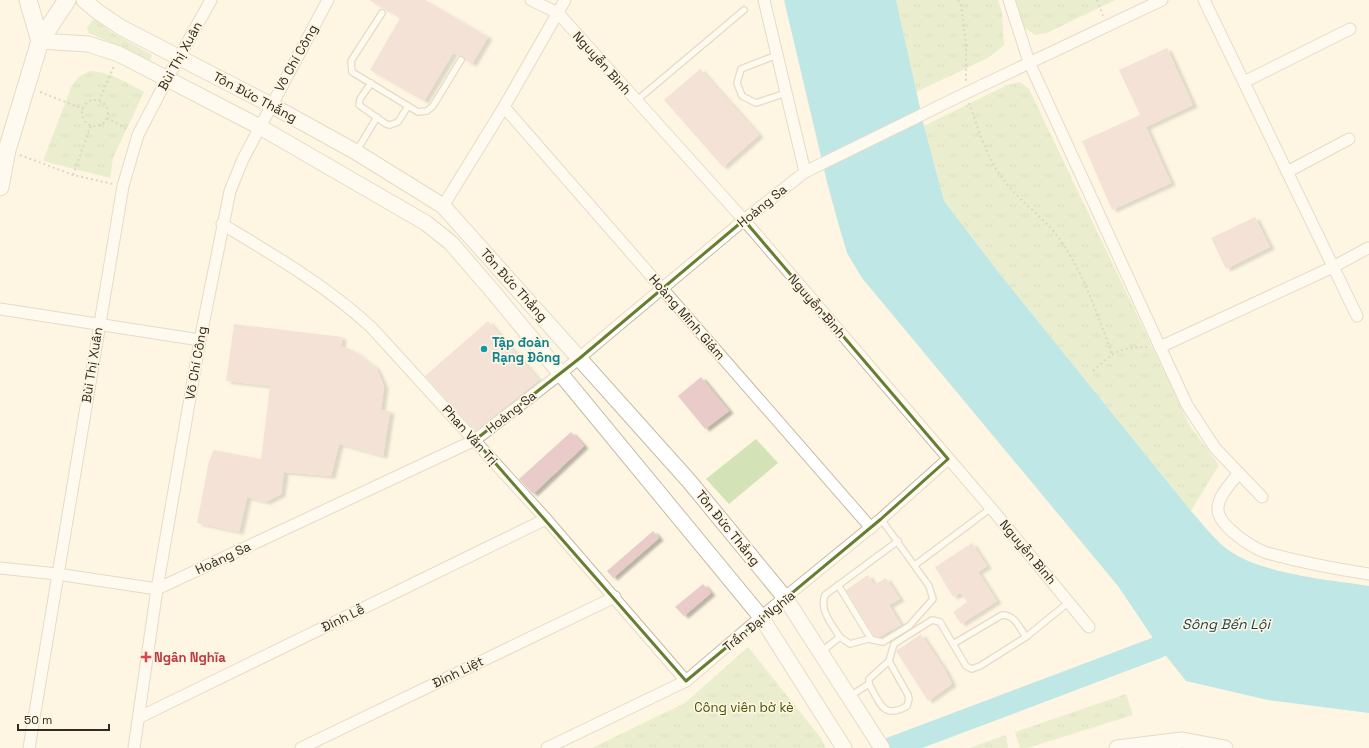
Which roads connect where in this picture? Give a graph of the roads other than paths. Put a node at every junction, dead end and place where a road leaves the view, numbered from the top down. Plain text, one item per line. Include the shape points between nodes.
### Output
1 (28, 0) edge
2 (67, 0) edge
3 (84, 0) edge
4 (211, 0) edge
5 (328, 0) edge
6 (531, 0) edge
7 (565, 0) edge
8 (764, 0) edge
9 (1009, 0) edge
10 (1162, 0) edge
11 (1204, 0) edge
12 (744, 10) dead end
13 (382, 13) dead end
14 (558, 13) junction
15 (1350, 29) dead end
16 (40, 41) junction
17 (777, 55) junction
18 (180, 57) junction
19 (461, 60) dead end
20 (1029, 62) junction
21 (167, 79) junction
22 (1244, 82) junction
23 (371, 83) junction
24 (786, 93) junction
25 (636, 101) junction
26 (271, 105) junction
27 (408, 106) junction
28 (504, 107) junction
29 (376, 117) junction
30 (260, 127) junction
31 (1350, 139) dead end
32 (356, 152) junction
33 (805, 172) junction
34 (1287, 172) junction
35 (0, 187) edge
36 (443, 206) junction
37 (744, 220) junction
38 (222, 224) junction
39 (1368, 248) edge
40 (1333, 267) junction
41 (662, 288) junction
42 (0, 309) edge
43 (1357, 316) dead end
44 (99, 323) junction
45 (200, 340) junction
46 (1160, 347) junction
47 (580, 358) junction
48 (560, 374) junction
49 (475, 440) junction
50 (948, 459) junction
51 (1239, 473) junction
52 (1262, 497) dead end
53 (991, 508) junction
54 (546, 519) junction
55 (882, 519) junction
56 (871, 528) junction
57 (898, 540) junction
58 (915, 565) junction
59 (0, 568) edge
60 (57, 574) junction
61 (1369, 574) edge
62 (838, 585) junction
63 (157, 590) junction
64 (615, 597) junction
65 (786, 599) junction
66 (1069, 602) junction
67 (761, 617) junction
68 (1089, 627) dead end
69 (840, 637) junction
70 (1026, 637) junction
71 (871, 638) junction
72 (953, 644) junction
73 (820, 652) junction
74 (889, 661) junction
75 (686, 681) junction
76 (869, 684) junction
77 (849, 696) junction
78 (140, 717) junction
79 (1127, 747) edge
80 (29, 748) edge
81 (134, 748) edge
82 (301, 748) edge
83 (547, 748) edge
84 (844, 748) edge
85 (882, 748) edge
86 (1225, 748) edge

1 - 16 main road
2 - 16 main road
3 - 18 main road, Tôn Đức Thắng via 122,28
4 - 18 street, Bùi Thị Xuân
5 - 26 street, Võ Chí Công
6 - 14 street, Nguyễn Bình
7 - 14 street
8 - 17 street
9 - 20 street
10 - 20 street, Hoàng Sa
11 - 22 street
12 - 25 lane
13 - 23 lane via 350,61 352,72
14 - 25 street, Nguyễn Bình
14 - 28 street
15 - 22 street
16 - 21 main road, Tôn Đức Thắng via 88,44 119,54
16 - 35 main road via 7,150
17 - 24 street
17 - 24 lane via 741,69 737,83 742,96 756,103
18 - 21 street, Bùi Thị Xuân
18 - 26 main road, Tôn Đức Thắng
19 - 27 lane via 433,106 418,112
20 - 33 street, Hoàng Sa
20 - 46 street
21 - 30 main road, Tôn Đức Thắng
21 - 44 street, Bùi Thị Xuân via 138,135 123,186
22 - 34 street
23 - 27 lane
23 - 29 lane via 358,102
24 - 33 street
25 - 37 street, Nguyễn Bình
26 - 30 street, Võ Chí Công
26 - 32 main road, Tôn Đức Thắng
27 - 29 lane via 394,124 390,125
28 - 36 street
28 - 41 street, Hoàng Minh Giám
29 - 32 lane
30 - 38 street, Võ Chí Công via 230,191
30 - 48 main road, Tôn Đức Thắng via 426,223 451,243
31 - 34 street
32 - 36 main road, Tôn Đức Thắng
33 - 37 street, Hoàng Sa
34 - 40 street
36 - 47 main road, Tôn Đức Thắng
37 - 41 street, Hoàng Sa
37 - 50 street, Nguyễn Bình
38 - 45 street, Võ Chí Công
38 - 49 street, Phan Văn Trị via 295,268 347,305 372,328
39 - 40 street
40 - 43 street
40 - 46 street
41 - 47 street, Hoàng Sa
41 - 56 street, Hoàng Minh Giám
42 - 44 street
44 - 45 street
44 - 60 street, Bùi Thị Xuân
45 - 63 street, Võ Chí Công
46 - 51 street via 1187,405 1215,448
47 - 48 street, Hoàng Sa
47 - 65 main road, Tôn Đức Thắng via 689,481
48 - 49 street, Hoàng Sa
48 - 67 main road, Tôn Đức Thắng
49 - 54 street, Phan Văn Trị
49 - 63 street, Hoàng Sa
50 - 53 street, Nguyễn Bình
50 - 55 street, Trần Đại Nghĩa
51 - 52 street
51 - 61 street via 1221,496 1218,508 1219,518 1227,528 1265,552 1345,571
53 - 58 lane
53 - 66 street, Nguyễn Bình
54 - 64 street, Phan Văn Trị
54 - 78 street, Đinh Lễ
55 - 56 street, Trần Đại Nghĩa
55 - 57 lane
56 - 65 street, Trần Đại Nghĩa
57 - 58 lane
57 - 62 lane
58 - 71 lane via 929,586 933,599 909,626 883,642
59 - 60 street
60 - 63 street
60 - 80 street, Bùi Thị Xuân
62 - 69 lane via 825,595 822,601 825,613
62 - 71 lane
63 - 78 street, Võ Chí Công
64 - 75 street, Phan Văn Trị
64 - 82 street, Đinh Liệt
65 - 67 street, Trần Đại Nghĩa
65 - 73 main road, Tôn Đức Thắng
66 - 68 street, Nguyễn Bình
66 - 70 lane
67 - 75 street, Trần Đại Nghĩa
67 - 84 main road, Tôn Đức Thắng
69 - 71 lane via 850,644
69 - 73 lane
70 - 72 lane via 1015,620 1008,615 1002,615
70 - 72 lane via 972,669 966,666
72 - 74 lane via 940,622 932,620 894,644
73 - 77 main road, Tôn Đức Thắng
74 - 76 lane via 872,675
74 - 76 lane via 908,695 907,706 899,711 889,712 883,709
75 - 83 street, Trần Đại Nghĩa
76 - 77 lane
77 - 85 main road, Tôn Đức Thắng
78 - 81 street, Võ Chí Công
79 - 86 main road via 1182,740

